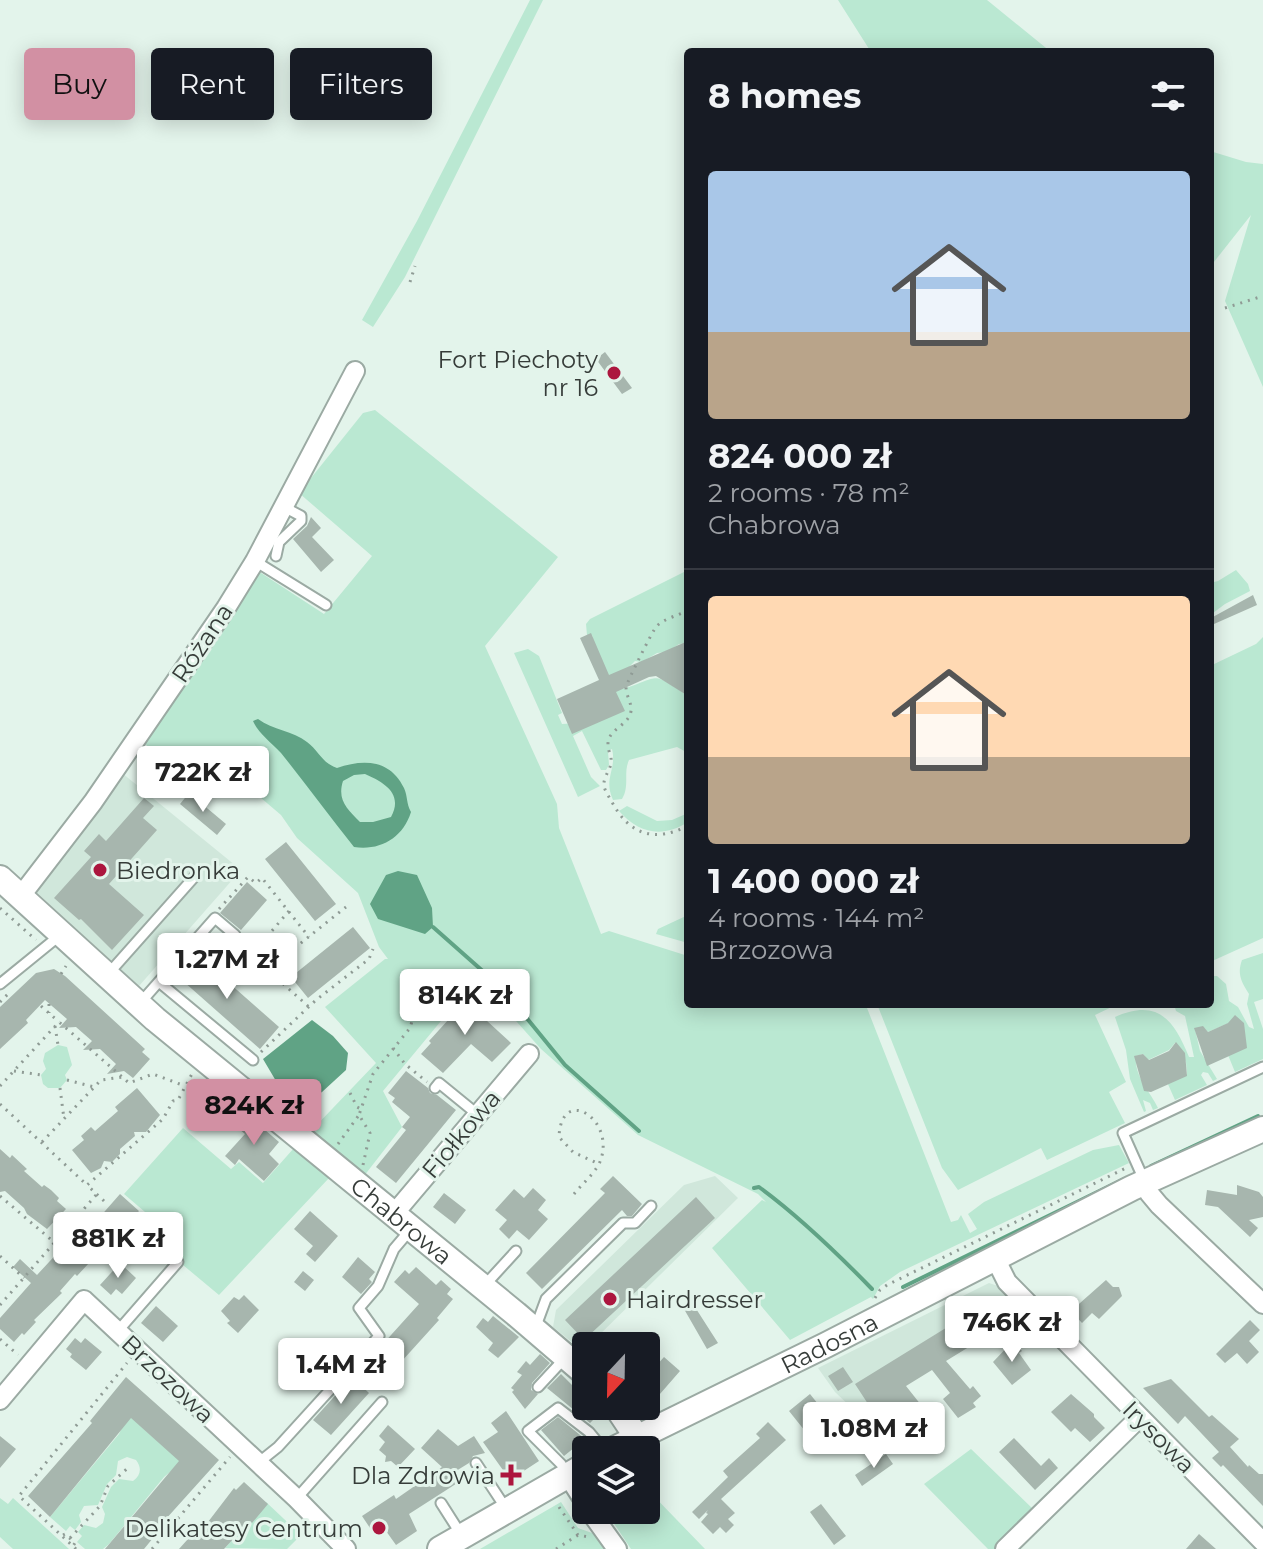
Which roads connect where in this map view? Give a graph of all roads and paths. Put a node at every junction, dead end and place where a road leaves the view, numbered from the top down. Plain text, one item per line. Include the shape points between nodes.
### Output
1 (415, 266) dead end
2 (410, 282) dead end
3 (1263, 296) edge
4 (1225, 308) dead end
5 (355, 371) dead end
6 (284, 507) junction
7 (276, 556) dead end
8 (255, 561) junction
9 (326, 605) dead end
10 (684, 612) edge
11 (684, 828) edge
12 (196, 875) dead end
13 (0, 878) edge
14 (20, 897) junction
15 (346, 907) dead end
16 (217, 911) dead end
17 (289, 911) junction
18 (61, 933) junction
19 (235, 935) dead end
20 (309, 937) junction
21 (261, 943) junction
22 (373, 949) dead end
23 (276, 963) junction
24 (66, 966) dead end
25 (271, 973) junction
26 (61, 974) dead end
27 (107, 976) junction
28 (159, 982) junction
29 (0, 984) edge
30 (431, 991) dead end
31 (49, 1004) dead end
32 (139, 1005) junction
33 (41, 1006) dead end
34 (309, 1007) junction
35 (49, 1013) junction
36 (57, 1024) junction
37 (58, 1045) dead end
38 (393, 1048) junction
39 (529, 1054) dead end
40 (253, 1060) joint
41 (405, 1064) dead end
42 (1263, 1067) edge
43 (195, 1069) dead end
44 (14, 1071) junction
45 (41, 1075) dead end
46 (123, 1077) junction
47 (67, 1080) dead end
48 (0, 1086) edge
49 (185, 1086) junction
50 (94, 1087) junction
51 (60, 1088) dead end
52 (435, 1088) dead end
53 (350, 1093) dead end
54 (0, 1104) edge
55 (361, 1109) junction
56 (477, 1114) junction
57 (359, 1115) junction
58 (64, 1119) junction
59 (1263, 1129) edge
60 (42, 1142) junction
61 (335, 1155) dead end
62 (599, 1164) junction
63 (362, 1168) dead end
64 (1141, 1173) junction
65 (87, 1185) junction
66 (97, 1194) junction
67 (574, 1194) dead end
68 (0, 1196) edge
69 (5, 1200) junction
70 (104, 1201) dead end
71 (0, 1205) edge
72 (651, 1206) dead end
73 (402, 1222) junction
74 (55, 1243) junction
75 (516, 1251) dead end
76 (0, 1256) edge
77 (995, 1258) junction
78 (178, 1262) dead end
79 (24, 1278) junction
80 (482, 1287) junction
81 (874, 1303) dead end
82 (1263, 1304) edge
83 (0, 1305) edge
84 (534, 1329) junction
85 (117, 1332) junction
86 (0, 1339) edge
87 (137, 1351) junction
88 (567, 1357) junction
89 (23, 1360) dead end
90 (572, 1361) edge
91 (538, 1387) dead end
92 (0, 1400) edge
93 (382, 1402) dead end
94 (1140, 1417) junction
95 (625, 1420) edge
96 (592, 1436) edge
97 (636, 1436) joint
98 (240, 1446) junction
99 (258, 1463) junction
100 (476, 1463) dead end
101 (130, 1466) dead end
102 (572, 1468) edge
103 (572, 1473) edge
104 (297, 1499) junction
105 (441, 1503) dead end
106 (559, 1507) dead end
107 (507, 1510) junction
108 (599, 1524) edge
109 (578, 1535) junction
110 (63, 1536) junction
111 (462, 1536) junction
112 (589, 1537) dead end
113 (70, 1538) junction
114 (1258, 1543) edge
115 (75, 1548) edge
116 (152, 1549) edge
117 (346, 1549) edge
118 (440, 1549) edge
119 (556, 1549) edge
120 (617, 1549) edge
121 (1005, 1549) edge

1 - 2 path
3 - 4 path
5 - 6 street, Różana
6 - 7 lane via 301,521 279,542
6 - 8 street, Różana
8 - 9 lane
8 - 14 street, Różana via 93,802
10 - 11 path via 656,627 631,671 626,683 631,708 628,720 607,745 612,756 604,788 631,827 649,835
12 - 27 lane
13 - 14 street, Chabrowa
14 - 18 street, Chabrowa
15 - 20 path
16 - 17 path via 248,877 256,883 262,878
17 - 20 path
17 - 21 path
18 - 27 street, Chabrowa
18 - 29 lane
19 - 28 lane via 215,918
20 - 23 path
21 - 23 path
21 - 25 path via 251,955
22 - 34 path via 369,959
23 - 25 path
24 - 26 path
25 - 34 path
27 - 32 street, Chabrowa
28 - 32 lane
28 - 40 lane
30 - 38 path via 418,1001 410,1028
31 - 35 path
32 - 73 street, Chabrowa
33 - 35 path
34 - 40 path
35 - 36 path
36 - 37 path
36 - 44 path
36 - 46 path
38 - 41 path
38 - 55 path via 373,1074
39 - 56 street, Fiołkowa
42 - 64 lane via 1123,1133
43 - 49 path
44 - 45 path
44 - 48 path
46 - 49 path via 129,1083 153,1074
46 - 50 path via 101,1080
47 - 50 path
49 - 65 path via 163,1119
50 - 58 path
51 - 58 path
52 - 56 lane via 439,1083
53 - 55 path
54 - 60 path
55 - 57 path
56 - 73 street, Fiołkowa
57 - 61 path
57 - 63 path via 370,1133
58 - 60 path
59 - 64 street, Radosna
60 - 65 path
62 - 62 path via 601,1131 587,1112 571,1110 559,1137 573,1152
62 - 67 path
64 - 77 street, Radosna
64 - 81 path via 887,1285
64 - 82 street via 1159,1205
65 - 66 path
66 - 70 path
66 - 74 path
68 - 69 path
69 - 71 path
69 - 74 path
72 - 84 lane via 635,1223 623,1223 546,1299
73 - 80 street, Chabrowa
73 - 99 lane via 378,1286 359,1308 379,1336
74 - 79 path
75 - 80 lane
76 - 79 path
77 - 94 street, Irysowa via 1007,1282
77 - 97 street, Radosna
78 - 85 lane
79 - 83 path
80 - 84 street, Chabrowa
84 - 88 street, Chabrowa
85 - 87 street, Brzozowa
85 - 92 street, Brzozowa via 84,1300
86 - 89 path
87 - 98 street, Brzozowa
87 - 110 path via 19,1496
88 - 90 street, Chabrowa
88 - 91 lane
93 - 104 lane
94 - 114 street, Irysowa
94 - 121 street
95 - 97 street
96 - 102 lane via 558,1408 528,1431
98 - 99 street, Brzozowa
98 - 116 path
99 - 104 street, Brzozowa
100 - 107 lane
101 - 113 path via 108,1486 100,1506
103 - 107 street
104 - 117 street, Brzozowa
105 - 111 lane
106 - 109 path
107 - 111 street
108 - 120 street
109 - 112 path
109 - 119 path
110 - 113 path
110 - 115 path
111 - 118 street
113 - 115 path

